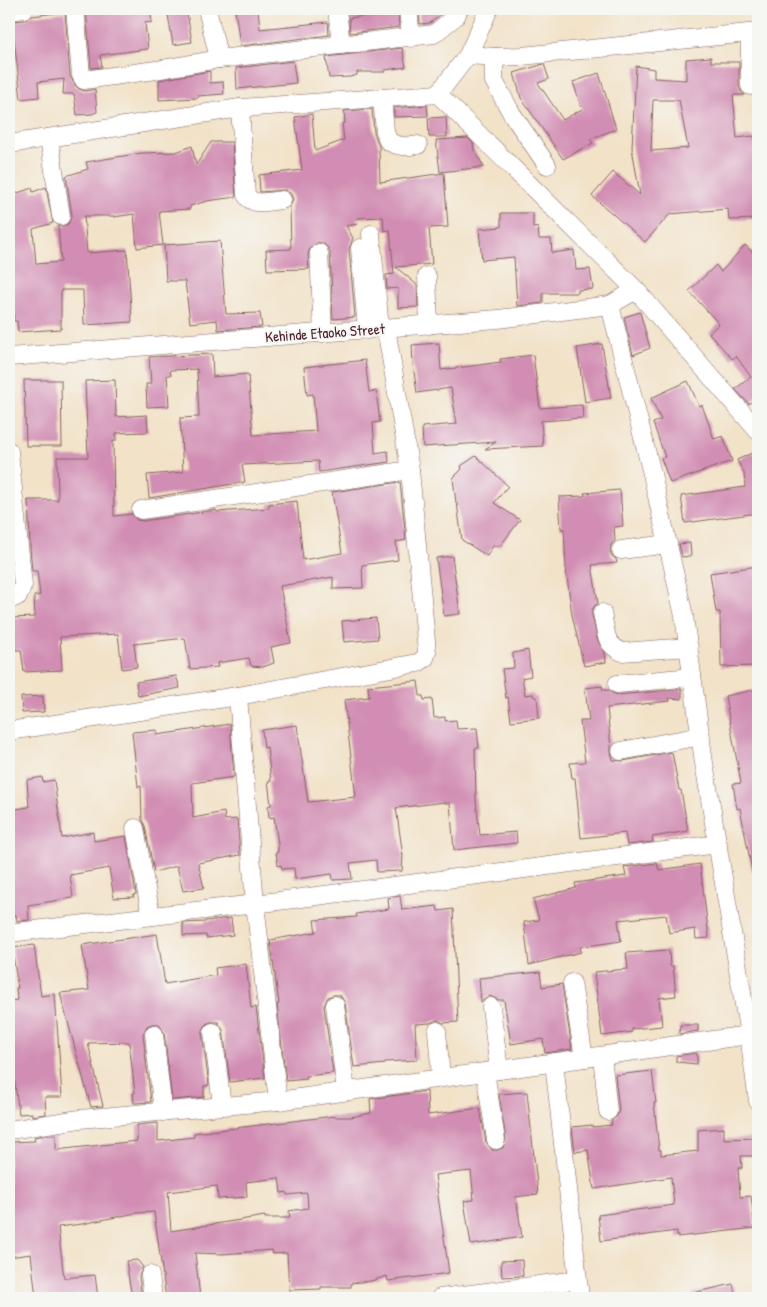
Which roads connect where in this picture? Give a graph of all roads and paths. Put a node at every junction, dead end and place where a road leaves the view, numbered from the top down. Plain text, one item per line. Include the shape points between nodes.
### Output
1 (24, 9) edge
2 (75, 9) edge
3 (206, 9) edge
4 (336, 9) edge
5 (408, 9) edge
6 (459, 9) edge
7 (489, 9) edge
8 (9, 11) edge
9 (754, 32) edge
10 (411, 38) junction
11 (341, 45) junction
12 (468, 55) junction
13 (496, 57) junction
14 (219, 59) junction
15 (750, 86) dead end
16 (438, 94) junction
17 (382, 98) junction
18 (240, 108) junction
19 (49, 138) junction
20 (9, 144) edge
21 (418, 145) dead end
22 (547, 165) dead end
23 (282, 200) dead end
24 (61, 216) dead end
25 (371, 234) dead end
26 (360, 248) dead end
27 (319, 253) dead end
28 (427, 276) dead end
29 (636, 290) junction
30 (610, 305) junction
31 (430, 325) junction
32 (378, 329) junction
33 (323, 333) junction
34 (9, 357) edge
35 (758, 432) edge
36 (9, 451) edge
37 (410, 470) junction
38 (141, 510) dead end
39 (668, 544) junction
40 (621, 550) dead end
41 (9, 600) edge
42 (602, 613) dead end
43 (689, 647) junction
44 (692, 677) junction
45 (617, 684) dead end
46 (238, 696) junction
47 (9, 731) edge
48 (701, 736) junction
49 (621, 751) dead end
50 (136, 828) dead end
51 (718, 844) junction
52 (255, 904) junction
53 (151, 916) junction
54 (9, 933) edge
55 (572, 983) dead end
56 (335, 1005) dead end
57 (491, 1007) dead end
58 (437, 1031) dead end
59 (213, 1032) dead end
60 (154, 1034) dead end
61 (749, 1035) junction
62 (602, 1056) junction
63 (584, 1058) junction
64 (554, 1062) junction
65 (492, 1071) junction
66 (441, 1078) junction
67 (346, 1091) junction
68 (278, 1101) junction
69 (758, 1101) edge
70 (222, 1106) junction
71 (608, 1110) dead end
72 (163, 1112) junction
73 (9, 1130) edge
74 (496, 1140) dead end
75 (150, 1275) dead end
76 (577, 1280) junction
77 (527, 1293) edge
78 (153, 1298) edge
79 (448, 1298) edge
80 (580, 1298) edge

1 - 8 street
2 - 14 street via 84,80
3 - 14 street
4 - 11 street
5 - 10 street
6 - 10 street via 456,16 434,34
7 - 12 street
9 - 13 street
9 - 15 street
10 - 11 street
11 - 14 street
12 - 13 street
12 - 16 street
13 - 22 street via 494,82
16 - 17 street
16 - 29 street
17 - 18 street
17 - 21 street via 388,141 406,147
18 - 19 street
18 - 23 street via 246,195 254,203
19 - 20 street
19 - 24 street
25 - 32 street
26 - 32 street
27 - 33 street
28 - 31 street
29 - 30 street, Kehinde Etaoko Street
29 - 35 street
30 - 31 street, Kehinde Etaoko Street
30 - 39 street
31 - 32 street, Kehinde Etaoko Street
32 - 33 street, Kehinde Etaoko Street
32 - 37 street
33 - 34 street, Kehinde Etaoko Street
36 - 41 street via 23,585 18,596
37 - 38 street
37 - 46 street via 425,658 418,663
39 - 40 street
39 - 43 street
42 - 43 street via 608,642 612,648 622,652
43 - 44 street
44 - 45 street
44 - 48 street
46 - 47 street
46 - 52 street
48 - 49 street
48 - 51 street
50 - 53 street
51 - 52 street
51 - 61 street
52 - 53 street
52 - 68 street
53 - 54 street
55 - 63 street
56 - 67 street
57 - 65 street
58 - 66 street
59 - 70 street
60 - 72 street
61 - 62 street
61 - 69 street
62 - 63 street
62 - 71 street
63 - 64 street
64 - 65 street
64 - 76 street
65 - 66 street
65 - 74 street
66 - 67 street
67 - 68 street
68 - 70 street
70 - 72 street
72 - 73 street
75 - 78 street
76 - 77 street
76 - 80 street
77 - 79 street

